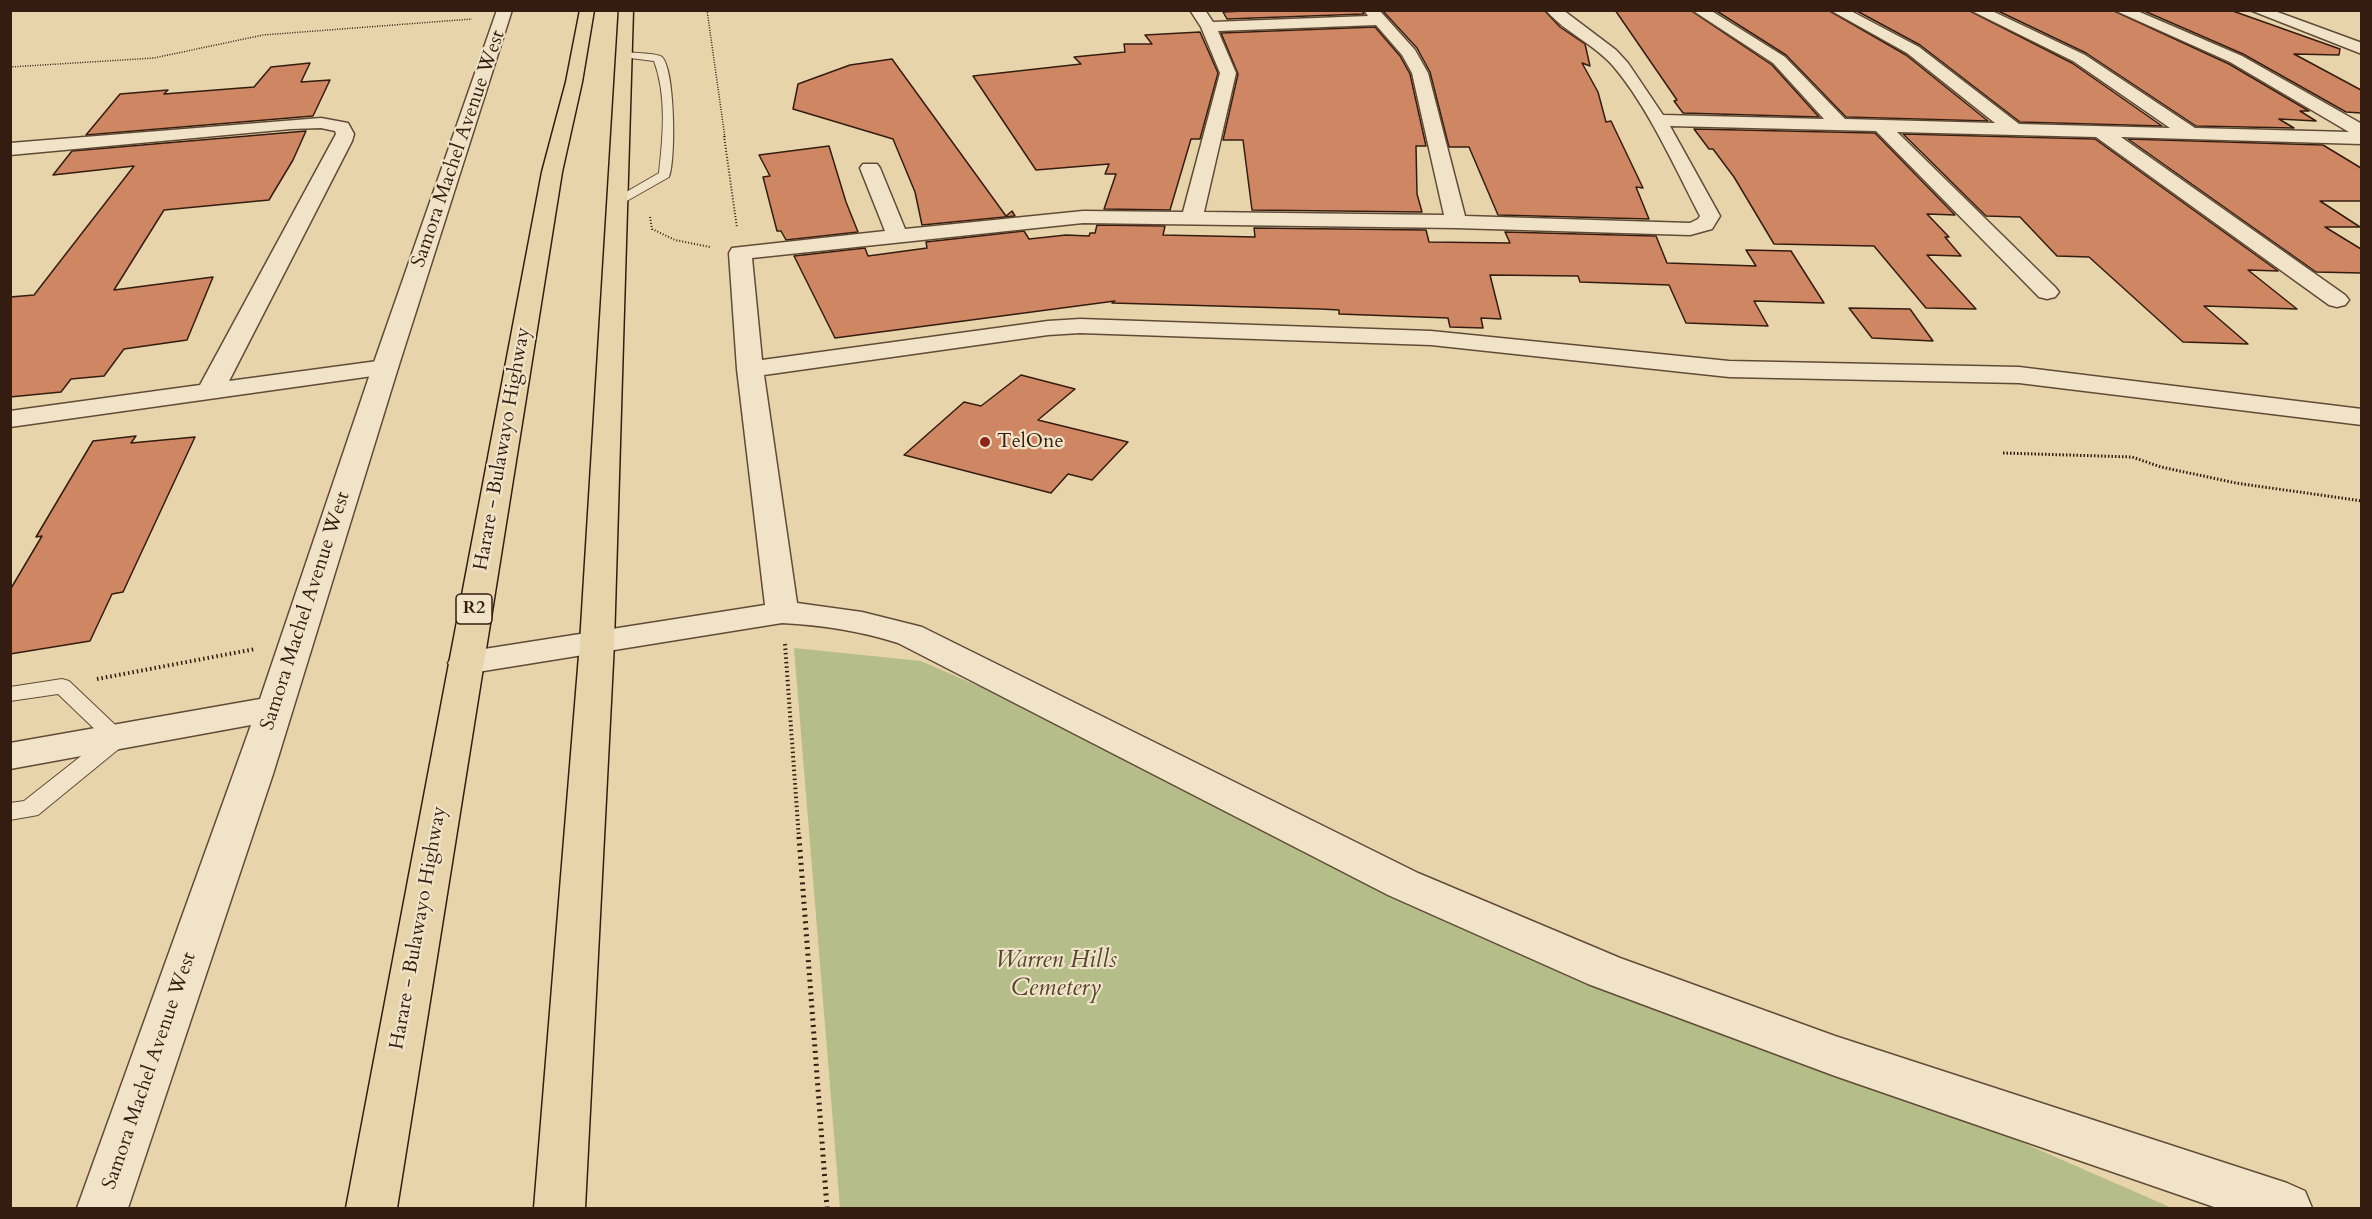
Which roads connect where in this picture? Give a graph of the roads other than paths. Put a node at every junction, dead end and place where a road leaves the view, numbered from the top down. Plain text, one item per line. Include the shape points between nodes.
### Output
1 (586, 10) edge
2 (626, 10) edge
3 (1197, 10) edge
4 (1552, 10) edge
5 (1699, 10) edge
6 (1837, 10) edge
7 (1977, 10) edge
8 (2121, 10) edge
9 (2257, 10) edge
10 (504, 14) edge
11 (1376, 15) edge
12 (1209, 27) junction
13 (2361, 49) edge
14 (625, 55) junction
15 (1658, 120) junction
16 (1839, 124) junction
17 (1880, 125) junction
18 (2013, 128) junction
19 (2099, 130) junction
20 (2361, 132) edge
21 (2190, 133) junction
22 (2338, 138) junction
23 (2361, 138) edge
24 (19, 148) edge
25 (2361, 151) edge
26 (10, 165) edge
27 (870, 168) dead end
28 (618, 202) junction
29 (1192, 219) junction
30 (1456, 222) junction
31 (897, 235) junction
32 (2047, 292) dead end
33 (2337, 300) dead end
34 (385, 368) junction
35 (750, 369) junction
36 (211, 390) junction
37 (2361, 417) edge
38 (10, 419) edge
39 (782, 613) junction
40 (597, 643) junction
41 (465, 663) junction
42 (10, 694) edge
43 (274, 709) junction
44 (118, 738) junction
45 (10, 756) edge
46 (10, 812) edge
47 (102, 1209) edge
48 (371, 1209) edge
49 (559, 1209) edge
50 (2287, 1209) edge

1 - 41 highway, Harare - Bulawayo Highway / R2 via 574,82 552,171
2 - 14 highway
3 - 12 street
4 - 15 street via 1610,53
5 - 16 street via 1779,60
6 - 18 street via 1913,50
7 - 21 street via 2079,58
8 - 20 street via 2236,59
9 - 13 street
10 - 34 street, Samora Machel Avenue West
11 - 12 street
11 - 30 street via 1409,53 1420,73
12 - 29 street via 1227,73
14 - 28 highway
14 - 28 lane via 658,58 665,72 667,152 665,175
15 - 16 street
15 - 30 street via 1710,216 1702,227
16 - 17 street
17 - 18 street
17 - 32 street
18 - 19 street
19 - 21 street
19 - 33 street
21 - 22 street
22 - 23 street
22 - 25 street
24 - 26 street
24 - 36 street via 291,124 321,123 342,128 343,141
27 - 31 street
28 - 40 highway
29 - 30 street
29 - 31 street via 1059,218
31 - 35 street via 740,253
34 - 36 street
34 - 43 street, Samora Machel Avenue West
35 - 37 street via 1080,326 1431,338 1730,369 2019,375
35 - 39 street
36 - 38 street
39 - 40 street
39 - 50 street via 866,621 910,635 1403,884 1604,971 1834,1056
40 - 41 street
40 - 49 highway
41 - 48 highway, Harare - Bulawayo Highway / R2
42 - 44 lane via 62,686
43 - 44 street
43 - 47 street, Samora Machel Avenue West
44 - 45 street
44 - 46 lane via 30,809

